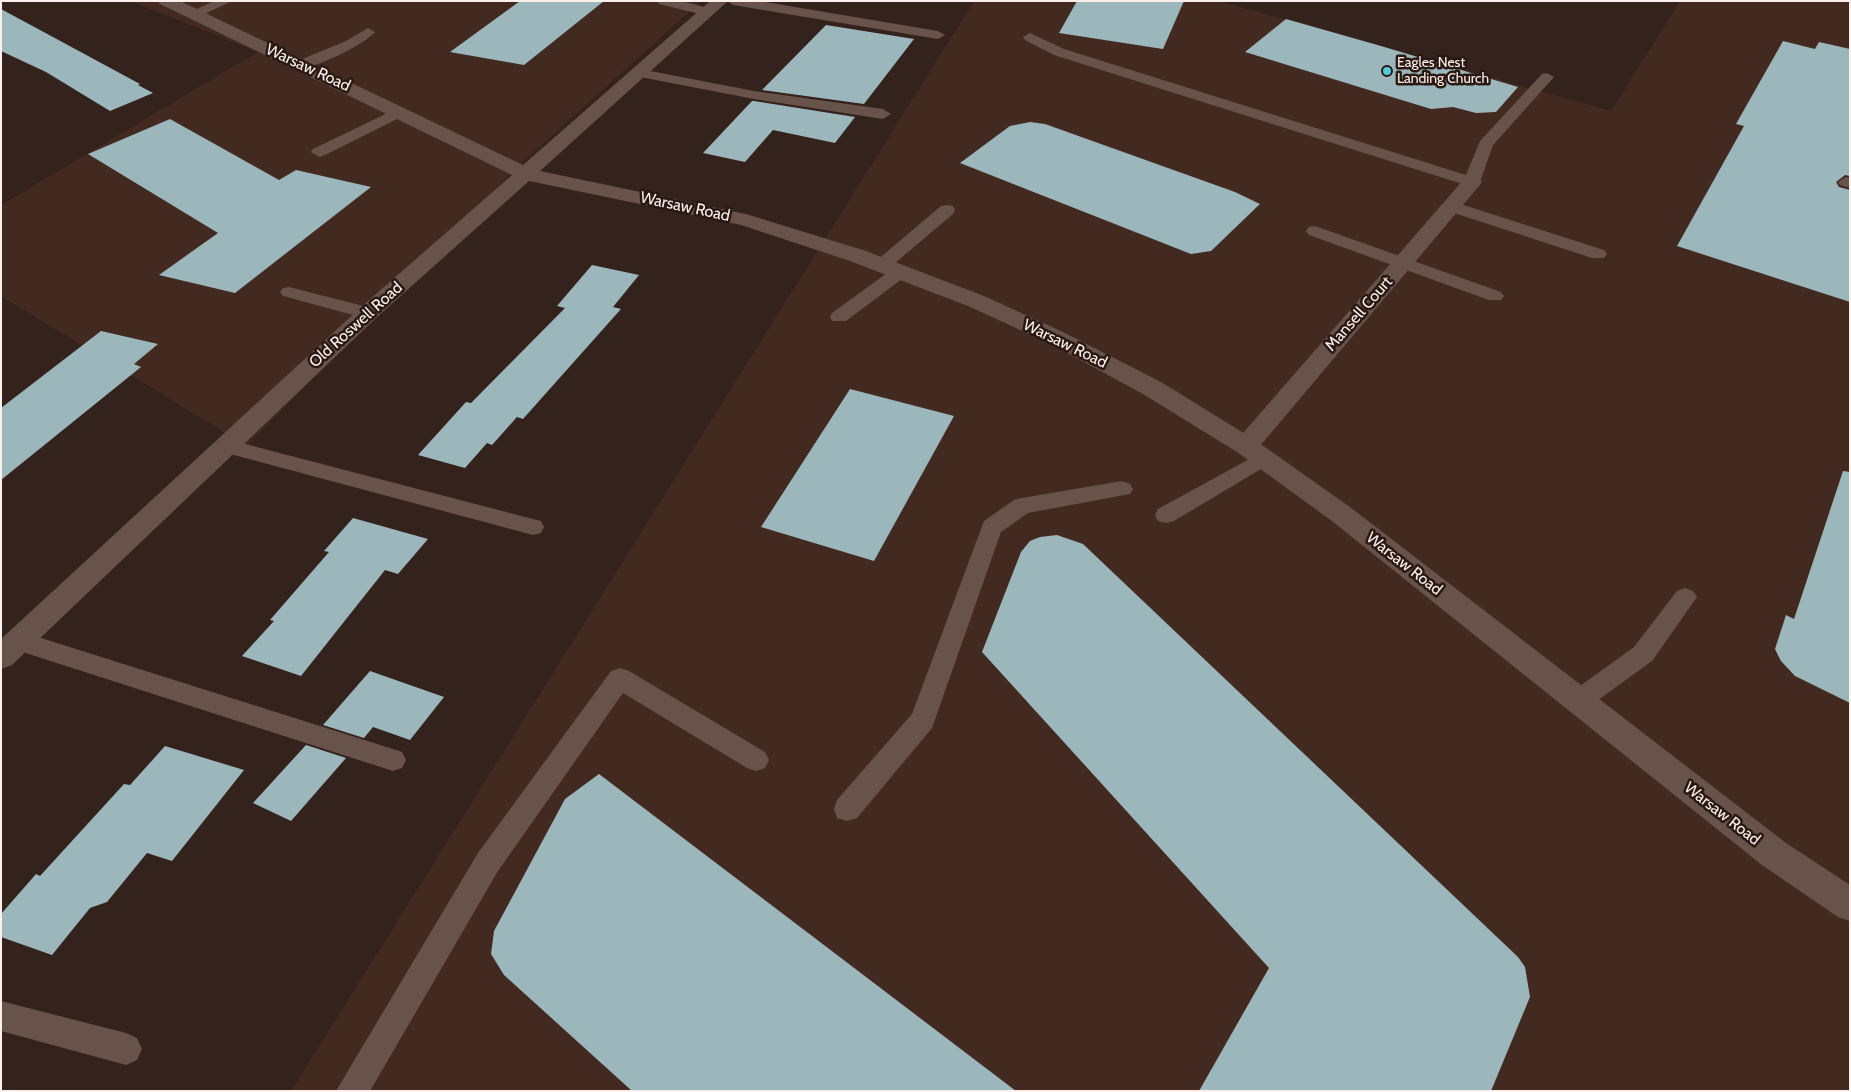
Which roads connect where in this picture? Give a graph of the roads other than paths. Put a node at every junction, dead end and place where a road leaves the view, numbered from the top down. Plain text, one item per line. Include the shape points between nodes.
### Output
1 (166, 1) edge
2 (226, 1) edge
3 (664, 1) edge
4 (733, 1) edge
5 (714, 7) edge
6 (193, 14) junction
7 (368, 32) dead end
8 (938, 35) dead end
9 (1030, 37) dead end
10 (300, 65) junction
11 (640, 73) junction
12 (1547, 77) dead end
13 (400, 112) junction
14 (883, 114) dead end
15 (319, 152) dead end
16 (526, 174) junction
17 (1472, 182) junction
18 (1451, 206) junction
19 (947, 210) dead end
20 (1315, 231) dead end
21 (1598, 254) dead end
22 (1402, 264) junction
23 (891, 268) junction
24 (289, 292) dead end
25 (1495, 296) dead end
26 (368, 313) junction
27 (839, 317) dead end
28 (226, 446) junction
29 (1255, 452) junction
30 (1122, 489) dead end
31 (1166, 515) dead end
32 (533, 527) dead end
33 (1685, 597) dead end
34 (10, 649) edge
35 (1578, 701) junction
36 (393, 760) dead end
37 (756, 760) dead end
38 (847, 809) dead end
39 (1850, 904) edge
40 (1, 1016) edge
41 (126, 1049) dead end
42 (352, 1091) edge

1 - 6 street, Warsaw Road
2 - 6 lane
3 - 5 lane
4 - 8 lane
5 - 11 street, Old Roswell Road
6 - 10 street, Warsaw Road
7 - 10 lane via 351,44
9 - 17 lane via 1058,52
10 - 13 street, Warsaw Road
11 - 14 lane via 754,95
11 - 16 street, Old Roswell Road
12 - 17 lane via 1486,144
13 - 15 lane
13 - 16 street, Warsaw Road
16 - 23 street, Warsaw Road via 746,220
16 - 26 street, Old Roswell Road
17 - 18 street, Mansell Court
18 - 21 lane
18 - 22 street, Mansell Court
19 - 23 lane
20 - 22 lane
22 - 25 lane
22 - 29 street, Mansell Court
23 - 27 lane
23 - 29 street, Warsaw Road via 976,301 1057,338 1152,388
24 - 26 lane
26 - 28 street, Old Roswell Road
28 - 32 lane
28 - 34 street, Old Roswell Road
29 - 31 lane
29 - 35 street, Warsaw Road via 1340,514
30 - 38 lane via 1022,506 992,527 923,720
33 - 35 lane via 1643,654
34 - 36 lane
35 - 39 street, Warsaw Road via 1774,854
37 - 42 lane via 620,678 488,862
40 - 41 lane

